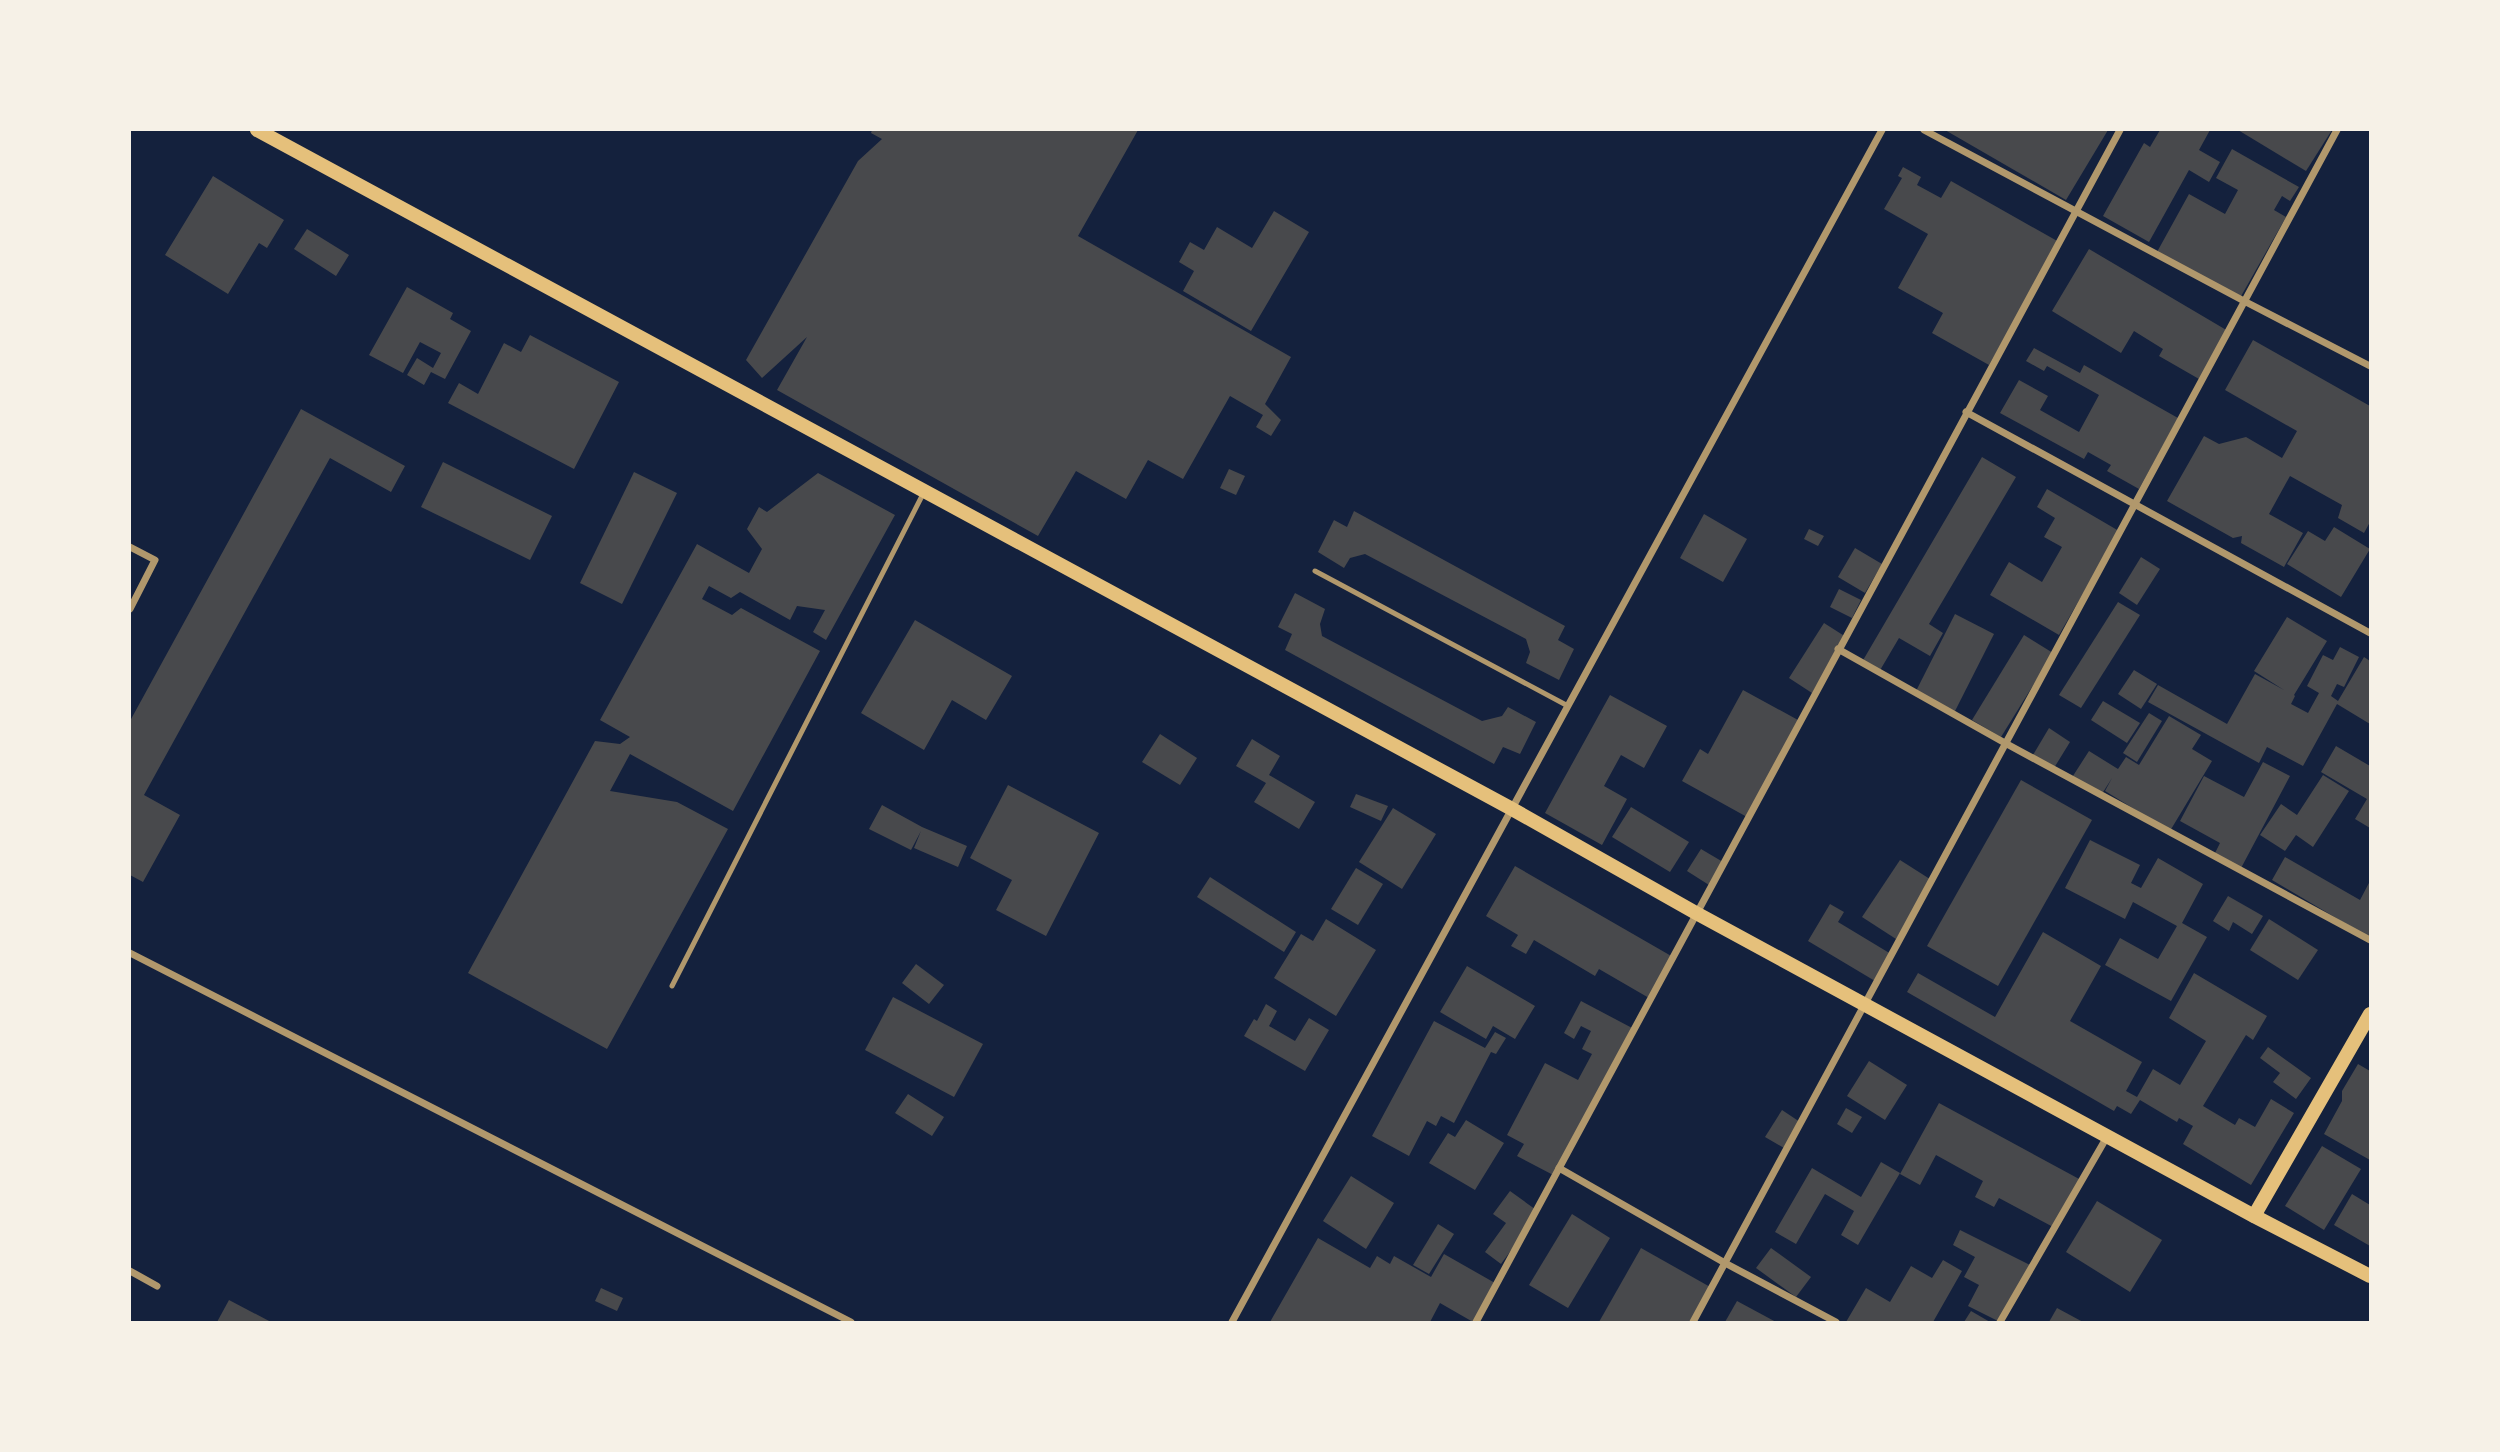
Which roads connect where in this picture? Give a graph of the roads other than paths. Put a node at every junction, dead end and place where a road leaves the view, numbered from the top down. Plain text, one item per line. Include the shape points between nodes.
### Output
1 (257, 130) edge
2 (1882, 130) edge
3 (1924, 130) edge
4 (2120, 130) edge
5 (2337, 130) edge
6 (2076, 211) junction
7 (2244, 301) junction
8 (2371, 366) edge
9 (1966, 412) junction
10 (924, 492) junction
11 (2134, 503) junction
12 (130, 547) edge
13 (1315, 571) dead end
14 (130, 609) edge
15 (2371, 634) edge
16 (1838, 649) junction
17 (1568, 705) junction
18 (2005, 743) junction
19 (1512, 809) junction
20 (1696, 913) junction
21 (2371, 940) edge
22 (130, 953) edge
23 (672, 986) dead end
24 (1864, 1004) junction
25 (2371, 1014) edge
26 (2108, 1135) junction
27 (1559, 1168) junction
28 (2253, 1216) junction
29 (1725, 1263) junction
30 (130, 1271) edge
31 (2371, 1276) edge
32 (157, 1286) dead end
33 (851, 1322) edge
34 (1232, 1322) edge
35 (1476, 1322) edge
36 (1693, 1322) edge
37 (1836, 1322) edge
38 (2000, 1322) edge

1 - 10 main road
2 - 17 street
3 - 6 street
4 - 6 street
5 - 7 street
6 - 7 street
6 - 9 street
7 - 8 street
7 - 11 street
9 - 11 street
9 - 16 street
10 - 19 main road
10 - 23 lane
11 - 15 street
11 - 18 street
12 - 14 street via 155,560
13 - 17 lane
16 - 18 street
16 - 20 street
17 - 19 street
18 - 21 street
18 - 24 street
19 - 20 main road
19 - 34 street
20 - 24 main road
20 - 27 street
22 - 33 street
24 - 26 main road
24 - 29 street
25 - 28 main road
26 - 28 main road
26 - 38 street
27 - 29 street
27 - 35 street
28 - 31 main road
29 - 36 street
29 - 37 street
30 - 32 street

